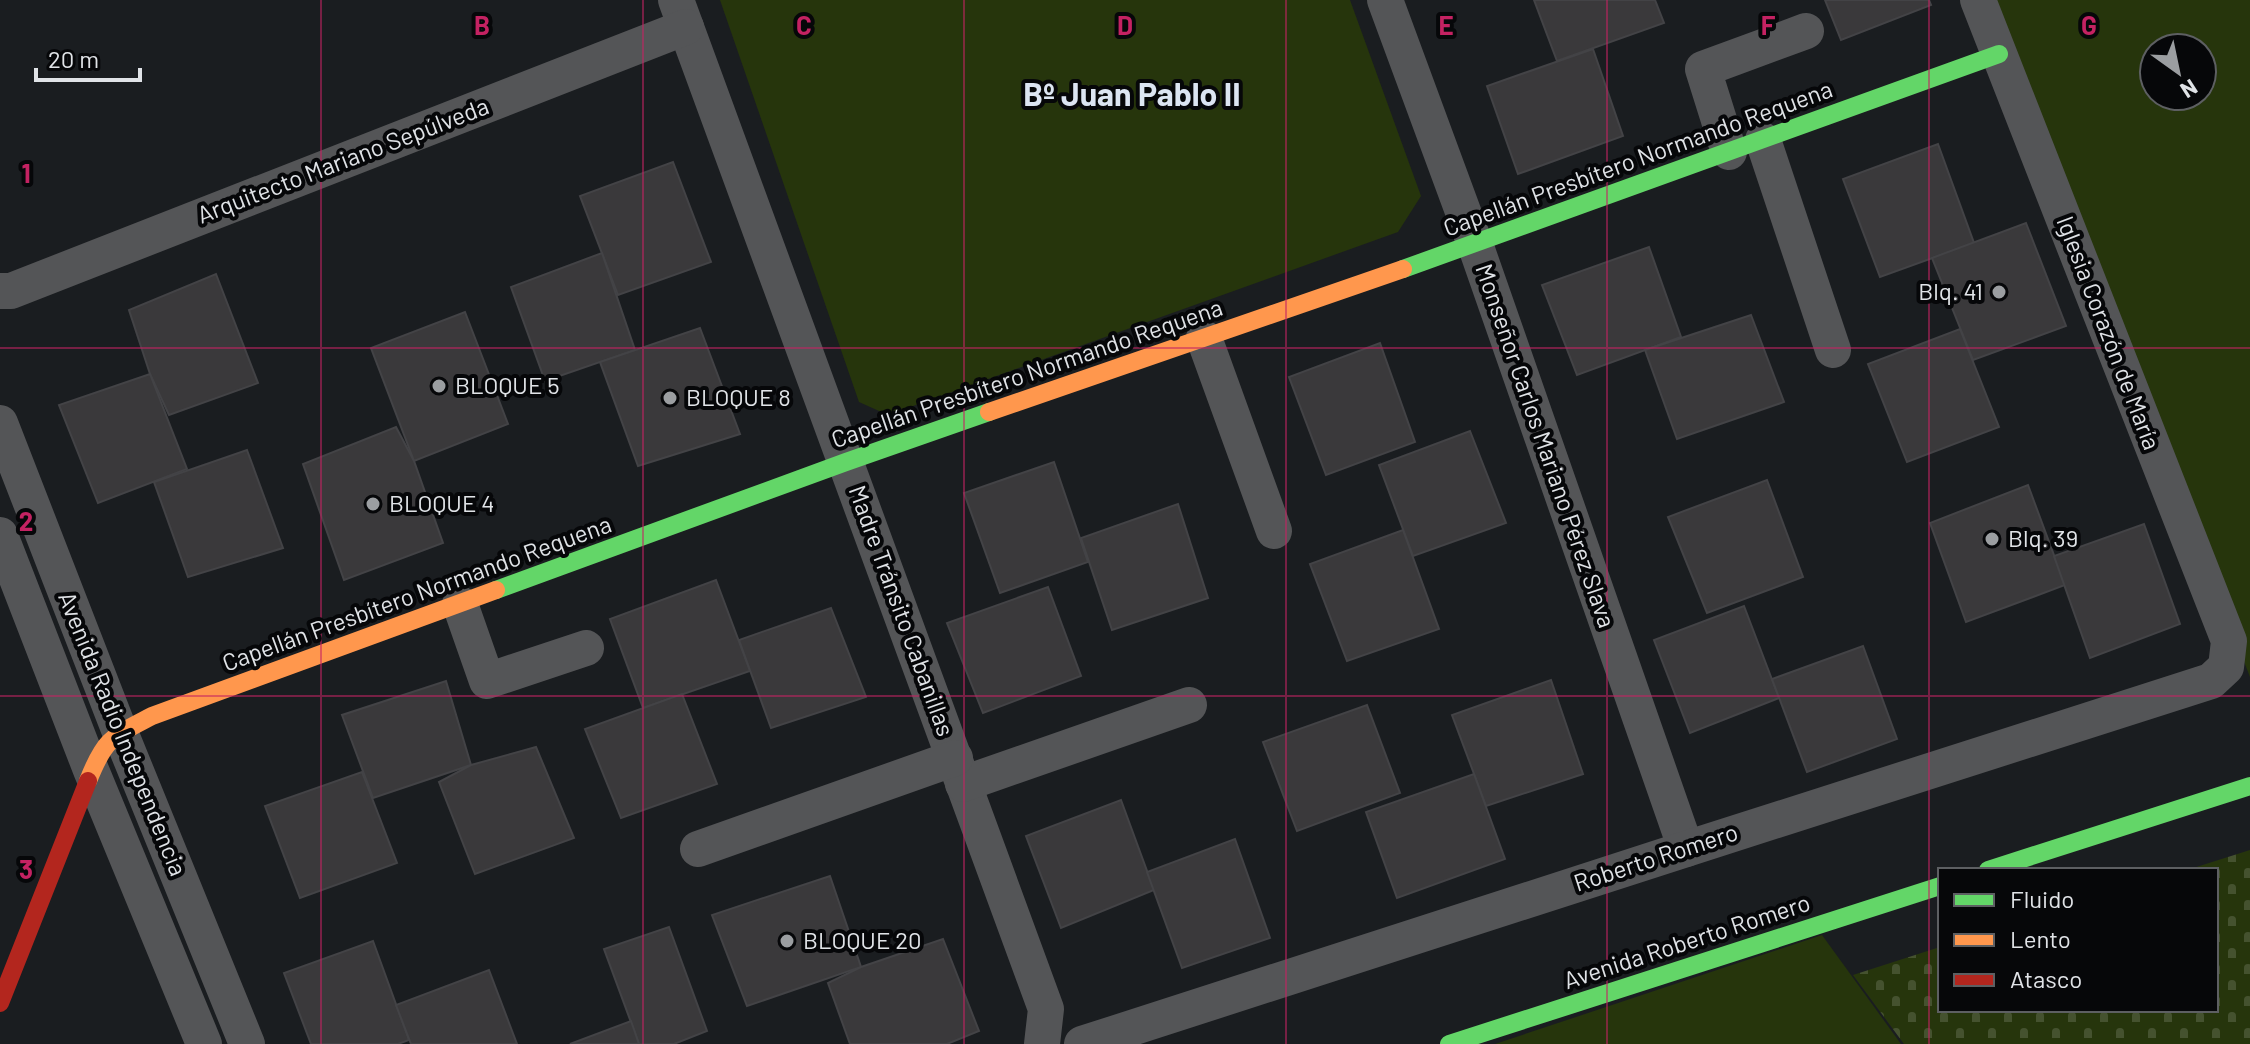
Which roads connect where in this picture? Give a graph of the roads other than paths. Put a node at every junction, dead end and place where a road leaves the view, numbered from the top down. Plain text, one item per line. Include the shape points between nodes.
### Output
1 (1385, 0) edge
2 (1978, 0) edge
3 (681, 14) edge
4 (1806, 31) dead end
5 (1999, 54) junction
6 (1763, 140) junction
7 (1729, 152) junction
8 (1475, 244) junction
9 (4, 294) edge
10 (1204, 338) junction
11 (1833, 350) dead end
12 (0, 423) edge
13 (846, 462) junction
14 (1274, 531) dead end
15 (0, 535) edge
16 (460, 604) junction
17 (586, 648) dead end
18 (2226, 667) joint
19 (1189, 705) dead end
20 (120, 732) junction
21 (91, 770) junction
22 (959, 771) junction
23 (2250, 786) edge
24 (698, 849) dead end
25 (1686, 849) junction
26 (1994, 868) edge
27 (1938, 887) edge
28 (0, 1003) edge
29 (204, 1044) edge
30 (247, 1044) edge
31 (1042, 1044) edge
32 (1082, 1044) edge
33 (1449, 1044) edge

1 - 8 street, Monseñor Carlos Mariano Pérez Slava
2 - 5 street, Iglesia Corazón de María
3 - 9 street, Arquitecto Mariano Sepúlveda
3 - 13 street, Madre Tránsito Cabanillas
4 - 7 street via 1703,69
5 - 6 street, Capellán Presbítero Normando Requena
5 - 18 street, Iglesia Corazón de María via 2229,641
6 - 7 street, Capellán Presbítero Normando Requena
6 - 11 street
7 - 8 street, Capellán Presbítero Normando Requena
8 - 10 street, Capellán Presbítero Normando Requena
8 - 25 street, Monseñor Carlos Mariano Pérez Slava
10 - 13 street, Capellán Presbítero Normando Requena
10 - 14 street
12 - 20 street, Avenida Radio Independencia
13 - 16 street, Capellán Presbítero Normando Requena
13 - 22 street, Madre Tránsito Cabanillas
15 - 21 street, Avenida Radio Independencia
16 - 17 street via 487,681
16 - 20 street, Capellán Presbítero Normando Requena
18 - 25 street, Roberto Romero via 2211,681
19 - 22 street
20 - 21 street, Capellán Presbítero Normando Requena
20 - 30 street, Avenida Radio Independencia
21 - 28 street, Capellán Presbítero Normando Requena
21 - 29 street, Avenida Radio Independencia
22 - 24 street
22 - 31 street, Madre Tránsito Cabanillas via 1046,1009
23 - 26 street
25 - 32 street, Roberto Romero
27 - 33 street, Avenida Roberto Romero

